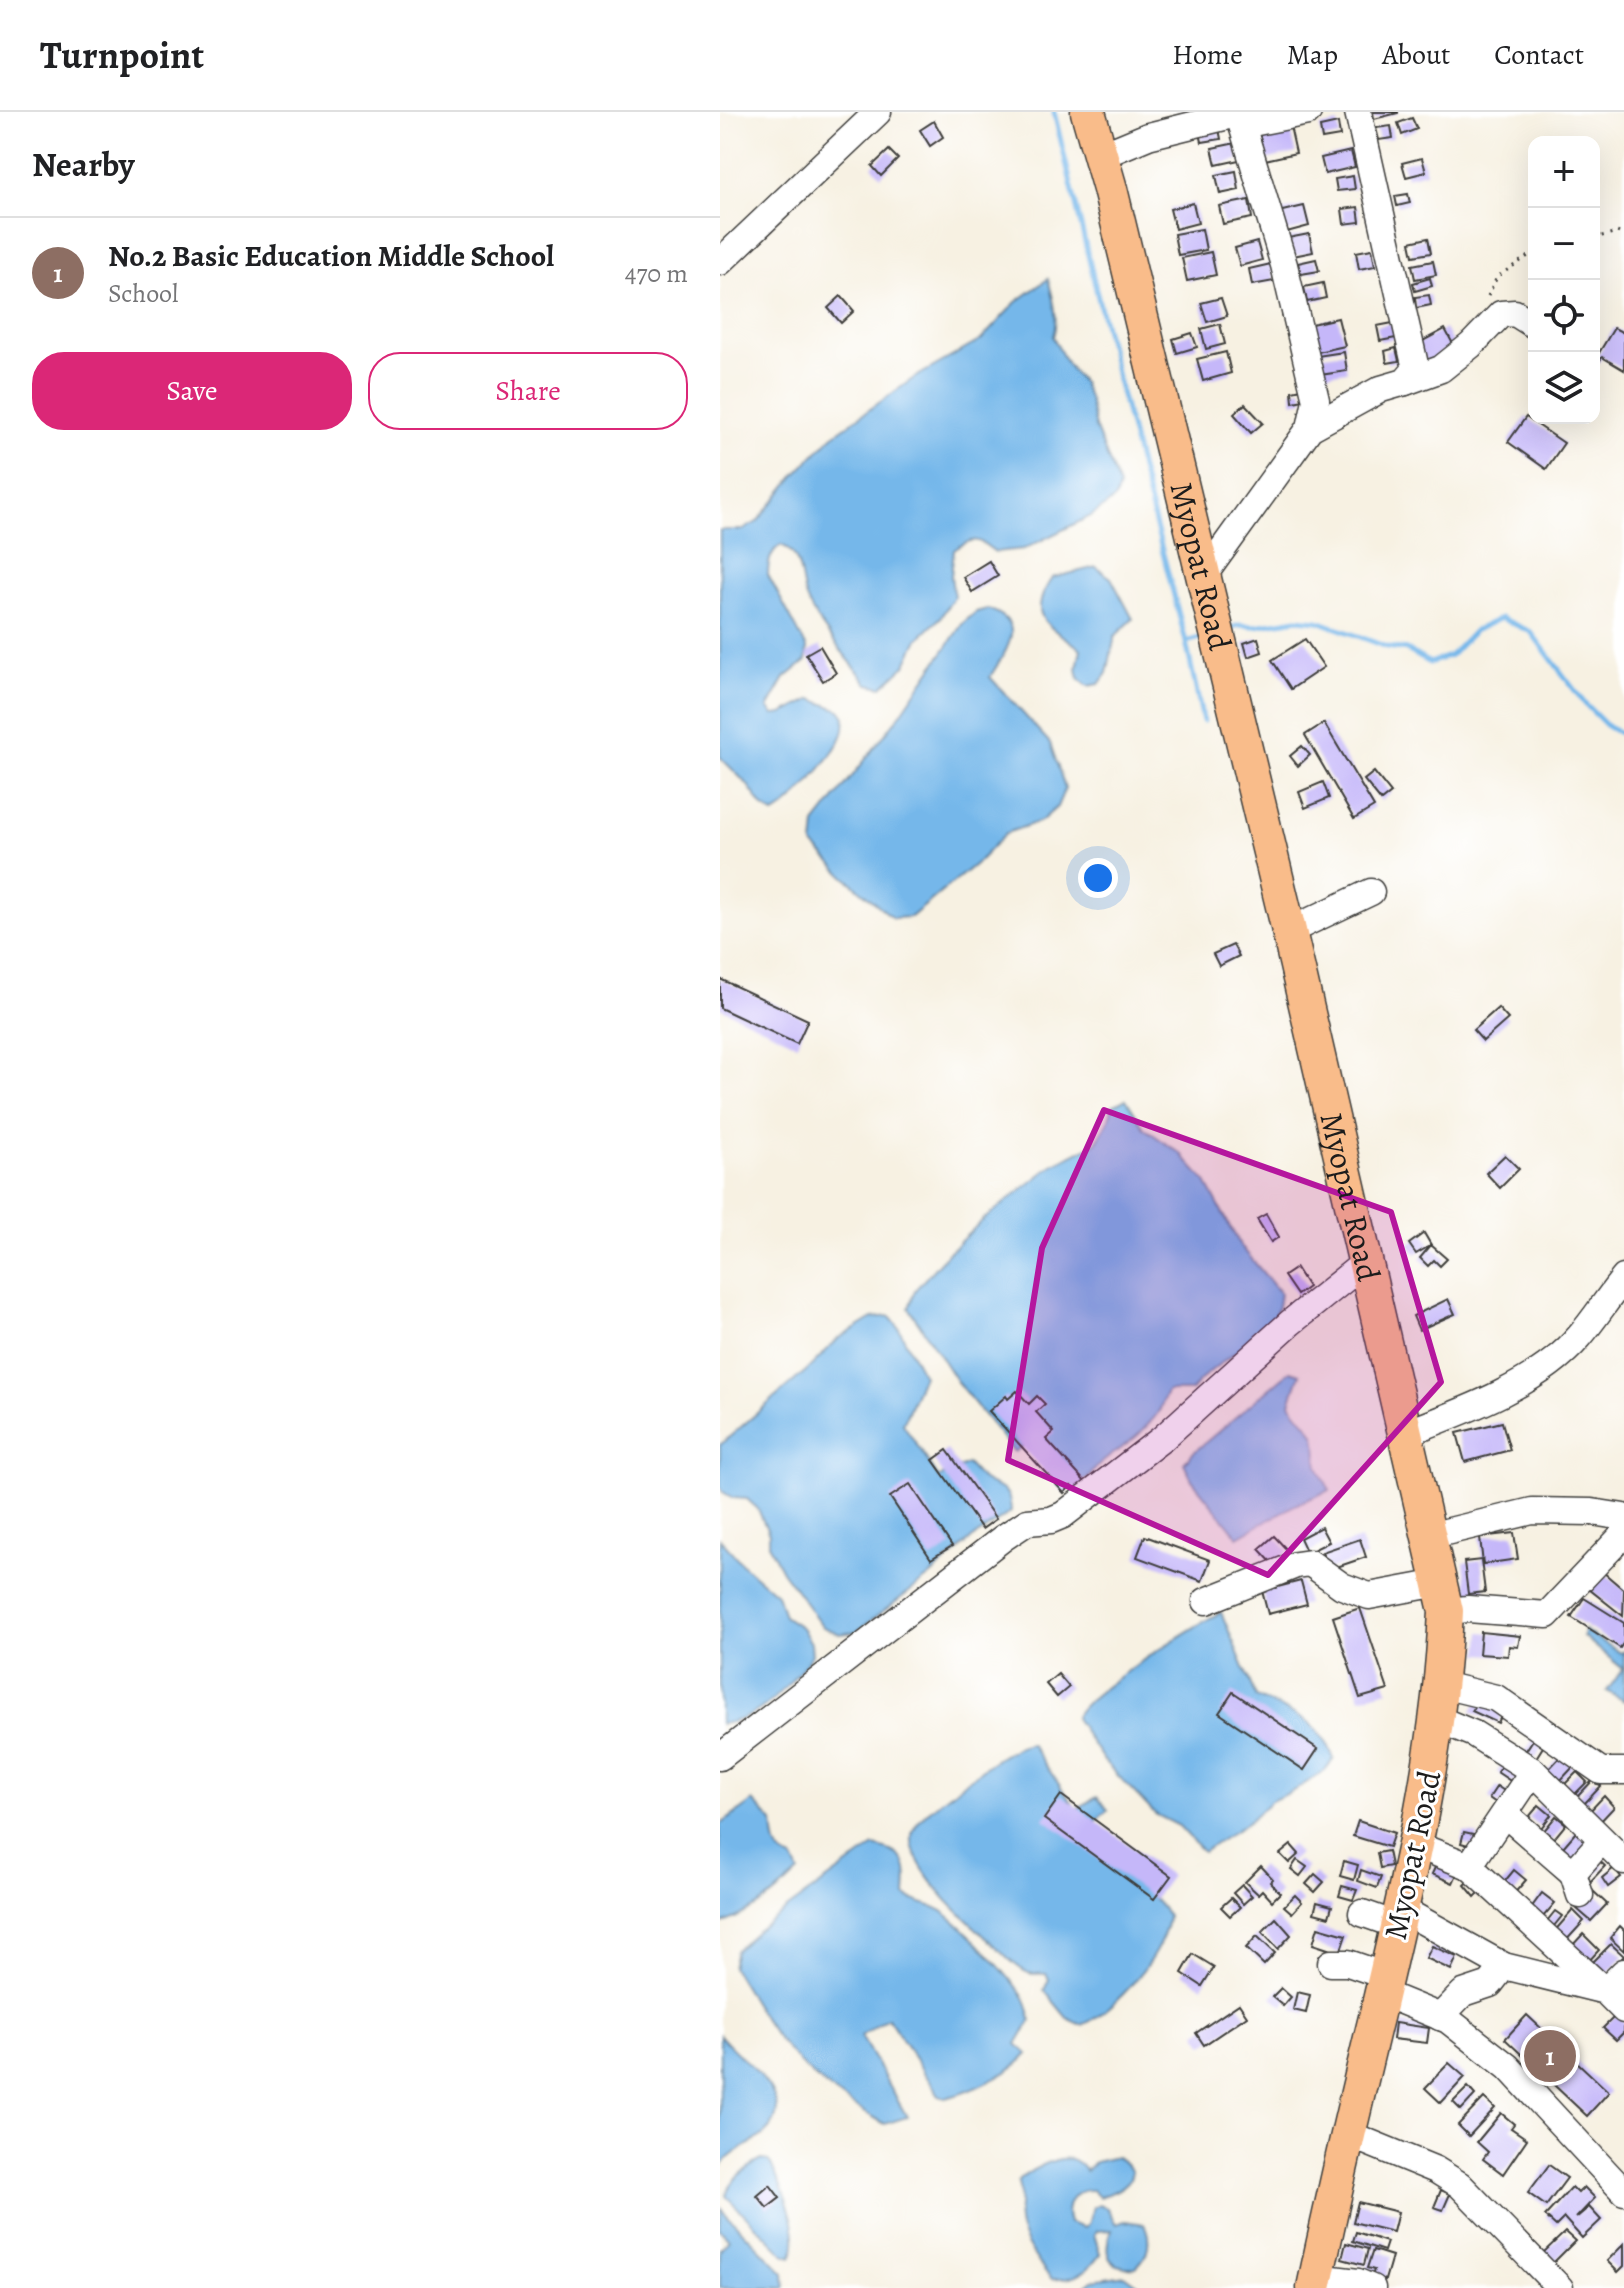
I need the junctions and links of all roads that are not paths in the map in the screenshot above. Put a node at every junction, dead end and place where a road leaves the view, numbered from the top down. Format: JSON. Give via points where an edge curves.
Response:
{"nodes":[{"id":1,"x":878,"y":112,"type":"edge"},
{"id":2,"x":1088,"y":112,"type":"edge"},
{"id":3,"x":1308,"y":112,"type":"edge"},
{"id":4,"x":1358,"y":112,"type":"edge"},
{"id":5,"x":1241,"y":117,"type":"edge"},
{"id":6,"x":1100,"y":156,"type":"junction"},
{"id":7,"x":720,"y":262,"type":"edge"},
{"id":8,"x":1528,"y":321,"type":"edge"},
{"id":9,"x":1405,"y":382,"type":"junction"},
{"id":10,"x":1310,"y":428,"type":"junction"},
{"id":11,"x":1204,"y":575,"type":"junction"},
{"id":12,"x":1371,"y":892,"type":"dead end"},
{"id":13,"x":1289,"y":931,"type":"junction"},
{"id":14,"x":1367,"y":1261,"type":"junction"},
{"id":15,"x":1624,"y":1278,"type":"edge"},
{"id":16,"x":1406,"y":1433,"type":"junction"},
{"id":17,"x":1624,"y":1517,"type":"edge"},
{"id":18,"x":1429,"y":1536,"type":"junction"},
{"id":19,"x":1619,"y":1547,"type":"edge"},
{"id":20,"x":1443,"y":1597,"type":"junction"},
{"id":21,"x":1206,"y":1601,"type":"dead end"},
{"id":22,"x":1442,"y":1685,"type":"junction"},
{"id":23,"x":1438,"y":1719,"type":"junction"},
{"id":24,"x":720,"y":1757,"type":"edge"},
{"id":25,"x":1533,"y":1771,"type":"junction"},
{"id":26,"x":1624,"y":1771,"type":"edge"},
{"id":27,"x":1505,"y":1814,"type":"junction"},
{"id":28,"x":1416,"y":1845,"type":"junction"},
{"id":29,"x":1616,"y":1849,"type":"edge"},
{"id":30,"x":1469,"y":1866,"type":"junction"},
{"id":31,"x":1362,"y":1913,"type":"dead end"},
{"id":32,"x":1401,"y":1918,"type":"junction"},
{"id":33,"x":1331,"y":1963,"type":"dead end"},
{"id":34,"x":1504,"y":1966,"type":"junction"},
{"id":35,"x":1624,"y":1972,"type":"edge"},
{"id":36,"x":1384,"y":1984,"type":"junction"},
{"id":37,"x":1605,"y":1991,"type":"junction"},
{"id":38,"x":1624,"y":2010,"type":"edge"},
{"id":39,"x":1440,"y":2017,"type":"junction"},
{"id":40,"x":1348,"y":2134,"type":"junction"},
{"id":41,"x":1624,"y":2192,"type":"edge"},
{"id":42,"x":1315,"y":2283,"type":"edge"},
{"id":43,"x":1372,"y":2288,"type":"edge"},
{"id":44,"x":1560,"y":2288,"type":"edge"}],
"edges":[{"from":1,"to":7,"type":"street"},
{"from":2,"to":6,"type":"main road","name":"Myopat Road"},
{"from":3,"to":5,"type":"street"},
{"from":4,"to":9,"type":"street","via":[[1416,369]]},
{"from":5,"to":6,"type":"street","via":[[1148,136]]},
{"from":5,"to":10,"type":"street","via":[[1316,400]]},
{"from":6,"to":11,"type":"main road","name":"Myopat Road"},
{"from":8,"to":9,"type":"street","via":[[1515,313],[1501,314],[1441,369]]},
{"from":9,"to":10,"type":"street","via":[[1381,389]]},
{"from":10,"to":11,"type":"street"},
{"from":11,"to":13,"type":"main road","name":"Myopat Road"},
{"from":12,"to":13,"type":"street"},
{"from":13,"to":14,"type":"main road","name":"Myopat Road"},
{"from":14,"to":16,"type":"main road","name":"Myopat Road"},
{"from":14,"to":24,"type":"street","via":[[1163,1438],[1076,1505],[1051,1520],[1027,1522],[1003,1538]]},
{"from":15,"to":16,"type":"street","via":[[1577,1339],[1544,1366],[1499,1395]]},
{"from":16,"to":18,"type":"main road","name":"Myopat Road"},
{"from":17,"to":18,"type":"street","via":[[1532,1511]]},
{"from":18,"to":20,"type":"main road","name":"Myopat Road"},
{"from":19,"to":20,"type":"street","via":[[1547,1615],[1468,1609]]},
{"from":20,"to":21,"type":"street","via":[[1369,1596],[1342,1586],[1310,1563]]},
{"from":20,"to":22,"type":"main road","name":"Myopat Road"},
{"from":22,"to":23,"type":"main road","name":"Myopat Road"},
{"from":22,"to":26,"type":"street","via":[[1496,1698],[1601,1771]]},
{"from":23,"to":25,"type":"street","via":[[1474,1734]]},
{"from":23,"to":28,"type":"main road","name":"Myopat Road"},
{"from":25,"to":27,"type":"street"},
{"from":25,"to":29,"type":"street"},
{"from":27,"to":29,"type":"street","via":[[1576,1884]]},
{"from":27,"to":30,"type":"street"},
{"from":28,"to":30,"type":"street"},
{"from":28,"to":32,"type":"main road","name":"Myopat Road"},
{"from":30,"to":37,"type":"street"},
{"from":31,"to":32,"type":"street"},
{"from":32,"to":34,"type":"street"},
{"from":32,"to":36,"type":"main road","name":"Myopat Road"},
{"from":33,"to":36,"type":"street","via":[[1348,1963]]},
{"from":34,"to":37,"type":"street"},
{"from":34,"to":39,"type":"street","via":[[1490,1984],[1463,1993]]},
{"from":35,"to":37,"type":"street"},
{"from":36,"to":39,"type":"street"},
{"from":36,"to":40,"type":"main road","name":"Myopat Road"},
{"from":37,"to":38,"type":"street"},
{"from":39,"to":41,"type":"street","via":[[1508,2067]]},
{"from":40,"to":42,"type":"main road","name":"Myopat Road"},
{"from":40,"to":44,"type":"street","via":[[1460,2185]]},
{"from":42,"to":43,"type":"street","via":[[1358,2282]]}]}
